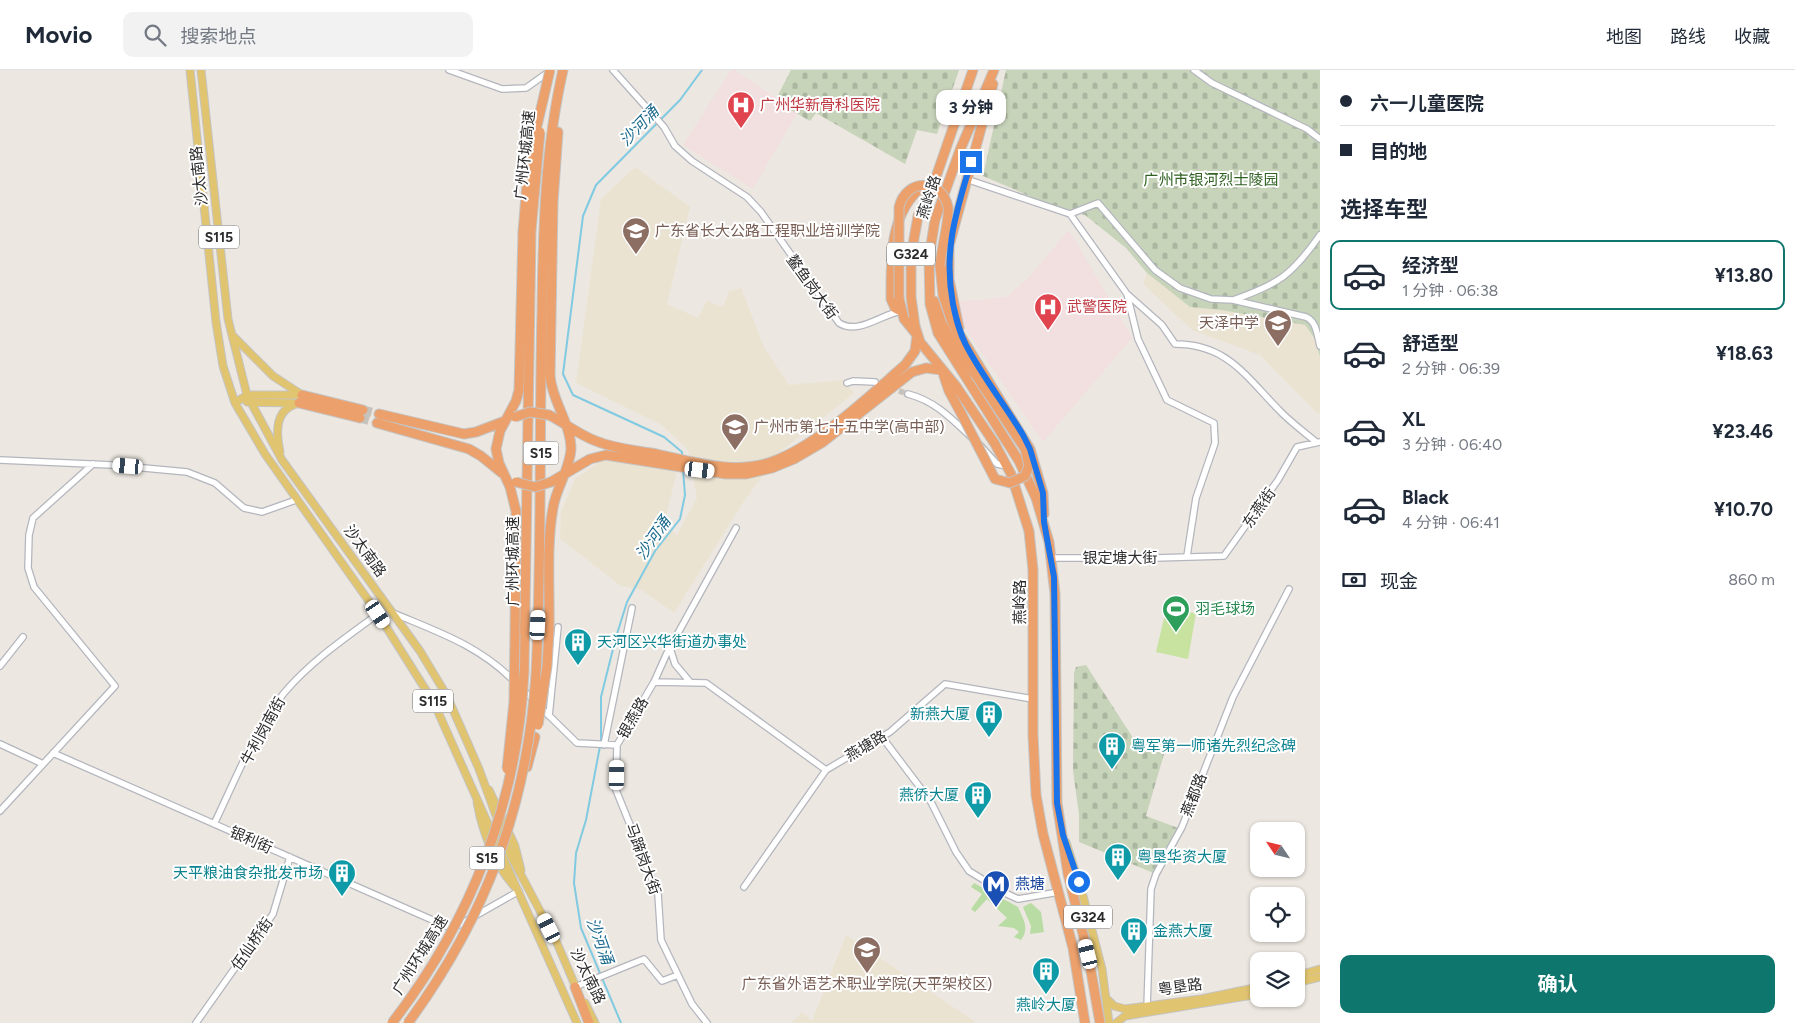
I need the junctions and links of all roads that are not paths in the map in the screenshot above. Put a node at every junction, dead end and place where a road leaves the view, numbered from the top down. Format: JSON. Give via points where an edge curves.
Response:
{"nodes":[{"id":1,"x":190,"y":70,"type":"edge"},
{"id":2,"x":201,"y":70,"type":"edge"},
{"id":3,"x":450,"y":70,"type":"edge"},
{"id":4,"x":551,"y":70,"type":"edge"},
{"id":5,"x":563,"y":70,"type":"edge"},
{"id":6,"x":613,"y":70,"type":"edge"},
{"id":7,"x":973,"y":70,"type":"edge"},
{"id":8,"x":995,"y":70,"type":"edge"},
{"id":9,"x":1194,"y":70,"type":"edge"},
{"id":10,"x":1311,"y":132,"type":"junction"},
{"id":11,"x":1320,"y":139,"type":"edge"},
{"id":12,"x":1320,"y":146,"type":"edge"},
{"id":13,"x":936,"y":177,"type":"junction"},
{"id":14,"x":966,"y":179,"type":"junction"},
{"id":15,"x":1070,"y":214,"type":"junction"},
{"id":16,"x":1320,"y":235,"type":"edge"},
{"id":17,"x":930,"y":283,"type":"junction"},
{"id":18,"x":1127,"y":294,"type":"junction"},
{"id":19,"x":1234,"y":300,"type":"junction"},
{"id":20,"x":901,"y":311,"type":"junction"},
{"id":21,"x":232,"y":334,"type":"junction"},
{"id":22,"x":917,"y":335,"type":"junction"},
{"id":23,"x":965,"y":343,"type":"junction"},
{"id":24,"x":1320,"y":346,"type":"edge"},
{"id":25,"x":942,"y":370,"type":"junction"},
{"id":26,"x":875,"y":382,"type":"dead end"},
{"id":27,"x":847,"y":383,"type":"dead end"},
{"id":28,"x":908,"y":394,"type":"tunnel mouth"},
{"id":29,"x":248,"y":399,"type":"junction"},
{"id":30,"x":300,"y":399,"type":"junction"},
{"id":31,"x":235,"y":402,"type":"junction"},
{"id":32,"x":556,"y":402,"type":"junction"},
{"id":33,"x":361,"y":414,"type":"tunnel mouth"},
{"id":34,"x":513,"y":414,"type":"junction"},
{"id":35,"x":549,"y":415,"type":"junction"},
{"id":36,"x":849,"y":417,"type":"junction"},
{"id":37,"x":505,"y":421,"type":"junction"},
{"id":38,"x":564,"y":423,"type":"junction"},
{"id":39,"x":488,"y":428,"type":"junction"},
{"id":40,"x":264,"y":429,"type":"junction"},
{"id":41,"x":253,"y":435,"type":"junction"},
{"id":42,"x":569,"y":437,"type":"junction"},
{"id":43,"x":498,"y":438,"type":"junction"},
{"id":44,"x":588,"y":438,"type":"junction"},
{"id":45,"x":1318,"y":442,"type":"edge"},
{"id":46,"x":481,"y":456,"type":"junction"},
{"id":47,"x":590,"y":459,"type":"junction"},
{"id":48,"x":0,"y":460,"type":"edge"},
{"id":49,"x":282,"y":460,"type":"junction"},
{"id":50,"x":498,"y":463,"type":"junction"},
{"id":51,"x":93,"y":464,"type":"junction"},
{"id":52,"x":1007,"y":466,"type":"junction"},
{"id":53,"x":565,"y":470,"type":"junction"},
{"id":54,"x":502,"y":473,"type":"junction"},
{"id":55,"x":512,"y":484,"type":"junction"},
{"id":56,"x":555,"y":498,"type":"junction"},
{"id":57,"x":296,"y":500,"type":"junction"},
{"id":58,"x":1044,"y":522,"type":"junction"},
{"id":59,"x":736,"y":528,"type":"dead end"},
{"id":60,"x":1188,"y":556,"type":"junction"},
{"id":61,"x":1052,"y":558,"type":"junction"},
{"id":62,"x":1289,"y":589,"type":"dead end"},
{"id":63,"x":632,"y":608,"type":"dead end"},
{"id":64,"x":393,"y":613,"type":"junction"},
{"id":65,"x":378,"y":614,"type":"junction"},
{"id":66,"x":558,"y":627,"type":"dead end"},
{"id":67,"x":23,"y":637,"type":"dead end"},
{"id":68,"x":670,"y":648,"type":"junction"},
{"id":69,"x":0,"y":666,"type":"edge"},
{"id":70,"x":654,"y":682,"type":"junction"},
{"id":71,"x":690,"y":682,"type":"junction"},
{"id":72,"x":1033,"y":699,"type":"junction"},
{"id":73,"x":549,"y":716,"type":"junction"},
{"id":74,"x":882,"y":737,"type":"junction"},
{"id":75,"x":0,"y":744,"type":"edge"},
{"id":76,"x":604,"y":745,"type":"junction"},
{"id":77,"x":617,"y":745,"type":"junction"},
{"id":78,"x":54,"y":753,"type":"junction"},
{"id":79,"x":43,"y":764,"type":"junction"},
{"id":80,"x":826,"y":770,"type":"junction"},
{"id":81,"x":0,"y":811,"type":"edge"},
{"id":82,"x":512,"y":818,"type":"junction"},
{"id":83,"x":214,"y":824,"type":"junction"},
{"id":84,"x":494,"y":835,"type":"junction"},
{"id":85,"x":1063,"y":835,"type":"junction"},
{"id":86,"x":290,"y":858,"type":"junction"},
{"id":87,"x":744,"y":887,"type":"dead end"},
{"id":88,"x":519,"y":891,"type":"junction"},
{"id":89,"x":1059,"y":892,"type":"junction"},
{"id":90,"x":1320,"y":969,"type":"edge"},
{"id":91,"x":1305,"y":973,"type":"edge"},
{"id":92,"x":678,"y":975,"type":"junction"},
{"id":93,"x":1320,"y":977,"type":"edge"},
{"id":94,"x":1305,"y":981,"type":"edge"},
{"id":95,"x":575,"y":987,"type":"junction"},
{"id":96,"x":1250,"y":989,"type":"edge"},
{"id":97,"x":1250,"y":995,"type":"edge"},
{"id":98,"x":1108,"y":1000,"type":"junction"},
{"id":99,"x":1147,"y":1009,"type":"junction"},
{"id":100,"x":196,"y":1023,"type":"edge"},
{"id":101,"x":392,"y":1023,"type":"edge"},
{"id":102,"x":408,"y":1023,"type":"edge"},
{"id":103,"x":577,"y":1023,"type":"edge"},
{"id":104,"x":589,"y":1023,"type":"edge"},
{"id":105,"x":595,"y":1023,"type":"edge"},
{"id":106,"x":706,"y":1023,"type":"edge"},
{"id":107,"x":1085,"y":1023,"type":"edge"},
{"id":108,"x":1100,"y":1023,"type":"edge"},
{"id":109,"x":1110,"y":1023,"type":"edge"},
{"id":110,"x":1116,"y":1023,"type":"edge"}],
"edges":[{"from":1,"to":31,"type":"main road","name":"沙太南路","number":"S115","via":[[216,322],[223,366]]},
{"from":2,"to":21,"type":"main road","name":"沙太南路","number":"S115"},
{"from":3,"to":4,"type":"street","via":[[502,89],[526,88]]},
{"from":4,"to":34,"type":"highway","bridge":true,"via":[[527,170],[519,385]]},
{"from":4,"to":84,"type":"highway","name":"广州环城高速","number":"S15","bridge":true,"via":[[537,155],[531,231],[524,672],[515,755]]},
{"from":5,"to":32,"type":"highway","via":[[553,202],[550,376]]},
{"from":5,"to":82,"type":"highway","name":"广州环城高速","number":"S15","bridge":true,"via":[[548,162],[543,231],[536,675],[530,737]]},
{"from":6,"to":20,"type":"street","name":"鳌鱼岗大街","via":[[692,162],[747,197],[761,212],[839,323],[858,327]]},
{"from":7,"to":13,"type":"highway","name":"燕岭路","number":"G324"},
{"from":8,"to":14,"type":"highway"},
{"from":8,"to":17,"type":"highway","name":"燕岭路","number":"G324","via":[[960,150],[935,220],[929,258]]},
{"from":9,"to":10,"type":"street","via":[[1212,83]]},
{"from":10,"to":11,"type":"street"},
{"from":10,"to":12,"type":"street"},
{"from":13,"to":20,"type":"highway","via":[[909,200],[895,228],[891,299],[895,308]]},
{"from":13,"to":22,"type":"highway","name":"燕岭路","number":"G324","via":[[918,216],[911,256],[910,286]]},
{"from":14,"to":15,"type":"street"},
{"from":14,"to":23,"type":"highway","via":[[948,258],[952,295]]},
{"from":15,"to":18,"type":"street"},
{"from":15,"to":19,"type":"street","via":[[1098,203],[1155,270],[1174,284],[1211,299]]},
{"from":16,"to":19,"type":"street","via":[[1291,273],[1269,288]]},
{"from":17,"to":25,"type":"highway","bridge":true,"via":[[942,324],[1026,449],[1029,466],[1025,476],[1010,484],[995,478],[946,386]]},
{"from":17,"to":58,"type":"highway","name":"燕岭路","number":"G324","via":[[932,314],[938,333],[1013,450],[1031,484]]},
{"from":18,"to":45,"type":"street","via":[[1162,324],[1174,344],[1211,349],[1237,365],[1279,410]]},
{"from":18,"to":60,"type":"street","via":[[1138,339],[1167,400],[1214,423],[1215,443],[1196,498]]},
{"from":19,"to":24,"type":"street","via":[[1312,320]]},
{"from":20,"to":22,"type":"highway"},
{"from":20,"to":23,"type":"highway","bridge":true,"via":[[899,206],[904,193],[924,185],[941,193],[947,204],[940,266],[947,311]]},
{"from":21,"to":29,"type":"main road","name":"沙太南路","number":"S115"},
{"from":21,"to":30,"type":"main road"},
{"from":22,"to":25,"type":"highway","name":"燕岭路","number":"G324"},
{"from":22,"to":36,"type":"highway","via":[[915,351],[905,365]]},
{"from":23,"to":58,"type":"highway","via":[[1030,449],[1043,493]]},
{"from":25,"to":36,"type":"highway","via":[[926,368],[912,372]]},
{"from":25,"to":52,"type":"highway","name":"燕岭路","number":"G324","via":[[986,429]]},
{"from":26,"to":27,"type":"street"},
{"from":28,"to":52,"type":"street","via":[[949,414],[997,464]]},
{"from":29,"to":30,"type":"main road"},
{"from":29,"to":31,"type":"main road"},
{"from":29,"to":40,"type":"main road","name":"沙太南路","number":"S115"},
{"from":30,"to":33,"type":"highway"},
{"from":30,"to":49,"type":"main road","via":[[284,411],[277,426]]},
{"from":31,"to":41,"type":"main road","name":"沙太南路","number":"S115"},
{"from":32,"to":38,"type":"highway"},
{"from":32,"to":44,"type":"highway","via":[[566,419]]},
{"from":34,"to":35,"type":"highway","bridge":true},
{"from":34,"to":37,"type":"highway"},
{"from":34,"to":39,"type":"highway"},
{"from":34,"to":43,"type":"highway"},
{"from":35,"to":38,"type":"highway"},
{"from":35,"to":42,"type":"highway","via":[[561,424]]},
{"from":36,"to":44,"type":"highway","via":[[797,450],[750,467],[714,466],[612,446]]},
{"from":36,"to":47,"type":"highway","via":[[823,442],[794,459],[746,474],[688,469],[612,455]]},
{"from":37,"to":39,"type":"highway"},
{"from":37,"to":43,"type":"highway"},
{"from":38,"to":42,"type":"highway"},
{"from":38,"to":44,"type":"highway"},
{"from":39,"to":46,"type":"highway","via":[[464,434],[378,418]]},
{"from":40,"to":41,"type":"main road"},
{"from":40,"to":49,"type":"main road","name":"沙太南路","number":"S115"},
{"from":41,"to":57,"type":"main road","name":"沙太南路"},
{"from":42,"to":53,"type":"highway","via":[[570,452]]},
{"from":43,"to":50,"type":"highway"},
{"from":45,"to":60,"type":"street","name":"东燕街","via":[[1297,446],[1278,480],[1224,556]]},
{"from":46,"to":54,"type":"highway"},
{"from":46,"to":55,"type":"highway"},
{"from":47,"to":53,"type":"highway"},
{"from":47,"to":56,"type":"highway","via":[[568,478]]},
{"from":48,"to":51,"type":"street"},
{"from":49,"to":64,"type":"main road","name":"沙太南路","number":"S115"},
{"from":50,"to":54,"type":"highway"},
{"from":50,"to":55,"type":"highway"},
{"from":51,"to":57,"type":"street","via":[[187,472],[215,483],[244,508],[262,512]]},
{"from":51,"to":78,"type":"street","via":[[33,518],[29,534],[28,568],[34,586],[116,686]]},
{"from":52,"to":72,"type":"highway","name":"燕岭路","number":"G324","via":[[1023,506],[1032,553]]},
{"from":53,"to":55,"type":"highway","bridge":true,"via":[[551,482],[535,487]]},
{"from":53,"to":56,"type":"highway"},
{"from":54,"to":55,"type":"highway"},
{"from":55,"to":84,"type":"highway","bridge":true,"via":[[517,529],[514,702],[503,799]]},
{"from":56,"to":82,"type":"highway","bridge":true,"via":[[551,522],[547,666],[536,730]]},
{"from":57,"to":65,"type":"main road","name":"沙太南路"},
{"from":58,"to":61,"type":"highway","name":"燕岭路","number":"G324"},
{"from":59,"to":68,"type":"street"},
{"from":60,"to":61,"type":"street","name":"银定塘大街"},
{"from":61,"to":85,"type":"highway","name":"燕岭路","number":"G324","via":[[1056,633],[1055,768]]},
{"from":62,"to":99,"type":"street","name":"燕都路","via":[[1232,697],[1182,827],[1156,874],[1151,889]]},
{"from":63,"to":76,"type":"street"},
{"from":64,"to":73,"type":"street","name":"银燕路","via":[[483,653]]},
{"from":64,"to":95,"type":"main road","name":"沙太南路","number":"S115","via":[[447,696],[484,784],[495,800],[515,846],[522,876],[557,943]]},
{"from":65,"to":83,"type":"street","name":"牛利岗南街","via":[[324,654],[280,698],[263,725]]},
{"from":65,"to":88,"type":"main road","name":"沙太南路","number":"S115","via":[[434,703],[476,794],[480,816],[500,869]]},
{"from":66,"to":73,"type":"street"},
{"from":67,"to":69,"type":"street"},
{"from":68,"to":70,"type":"street"},
{"from":68,"to":71,"type":"street","via":[[676,664]]},
{"from":70,"to":71,"type":"street","name":"银燕路"},
{"from":70,"to":77,"type":"street","name":"银燕路"},
{"from":71,"to":80,"type":"street","name":"银燕路","via":[[706,683]]},
{"from":72,"to":74,"type":"street","name":"燕塘路","via":[[945,684]]},
{"from":72,"to":89,"type":"highway","name":"燕岭路","number":"G324","via":[[1038,811]]},
{"from":73,"to":76,"type":"street","name":"银燕路","via":[[577,743]]},
{"from":74,"to":80,"type":"street","name":"燕塘路"},
{"from":74,"to":89,"type":"street","via":[[931,802],[969,871],[1018,899]]},
{"from":75,"to":79,"type":"street"},
{"from":76,"to":77,"type":"street","name":"银燕路"},
{"from":77,"to":92,"type":"street","name":"马蹄岗大街","via":[[616,790],[658,894],[661,940]]},
{"from":78,"to":79,"type":"street"},
{"from":78,"to":83,"type":"street","name":"银利街"},
{"from":79,"to":81,"type":"street"},
{"from":80,"to":87,"type":"street","name":"燕塘路"},
{"from":82,"to":102,"type":"highway","name":"广州环城高速","number":"S15","bridge":true,"via":[[491,880],[471,923]]},
{"from":83,"to":86,"type":"street","name":"银利街"},
{"from":84,"to":101,"type":"highway","name":"广州环城高速","number":"S15","bridge":true,"via":[[480,875],[452,932]]},
{"from":85,"to":98,"type":"main road","name":"燕岭路","number":"G324","via":[[1083,896]]},
{"from":85,"to":108,"type":"highway","bridge":true,"via":[[1068,874],[1088,954]]},
{"from":86,"to":88,"type":"street","name":"银利街","via":[[446,926],[459,924]]},
{"from":86,"to":100,"type":"street","name":"伍仙桥街","via":[[273,914]]},
{"from":88,"to":103,"type":"main road","name":"沙太南路"},
{"from":89,"to":107,"type":"highway","name":"燕岭路","number":"G324"},
{"from":90,"to":91,"type":"main road"},
{"from":92,"to":95,"type":"street","via":[[662,981],[644,959]]},
{"from":92,"to":106,"type":"street","name":"马蹄岗大街","via":[[692,1004]]},
{"from":93,"to":94,"type":"main road"},
{"from":95,"to":104,"type":"highway"},
{"from":95,"to":105,"type":"main road","name":"沙太南路"},
{"from":96,"to":99,"type":"main road","name":"粤垦路"},
{"from":97,"to":99,"type":"main road","name":"粤垦路"},
{"from":98,"to":99,"type":"main road","name":"粤垦路","via":[[1125,1009]]},
{"from":98,"to":109,"type":"main road","name":"燕岭路","number":"G324"},
{"from":99,"to":110,"type":"main road","name":"粤垦路","via":[[1125,1016]]}]}
